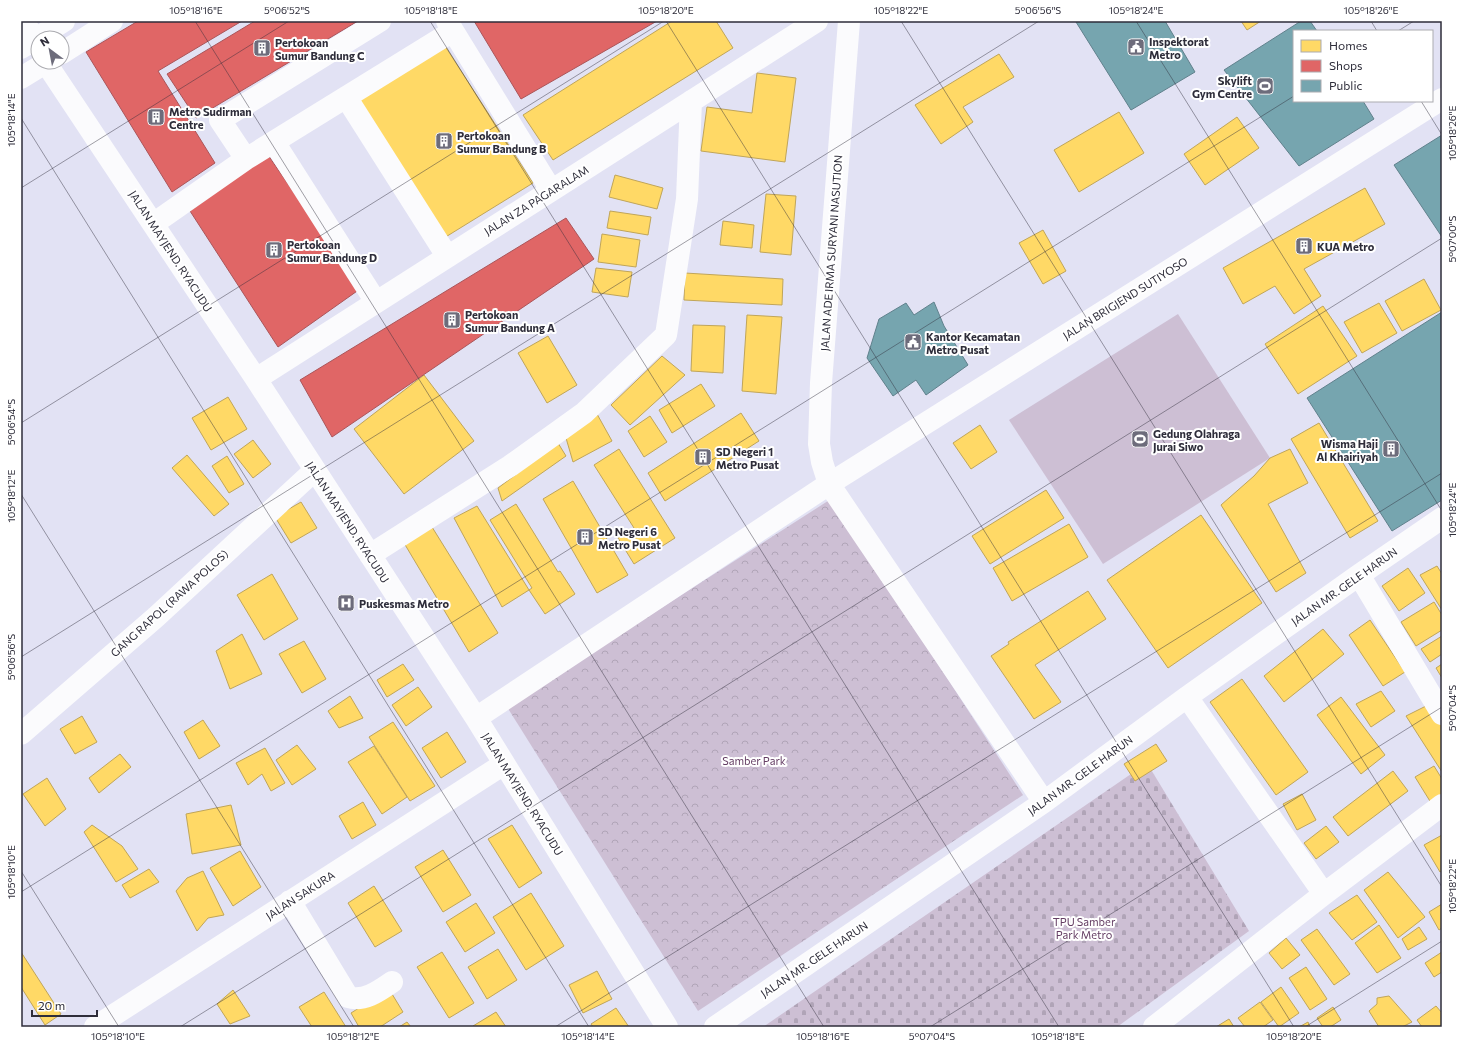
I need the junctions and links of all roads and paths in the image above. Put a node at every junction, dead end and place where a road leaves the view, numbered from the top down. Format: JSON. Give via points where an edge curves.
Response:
{"nodes":[{"id":1,"x":23,"y":21,"type":"edge"},
{"id":2,"x":64,"y":21,"type":"edge"},
{"id":3,"x":112,"y":21,"type":"edge"},
{"id":4,"x":380,"y":21,"type":"edge"},
{"id":5,"x":817,"y":21,"type":"edge"},
{"id":6,"x":849,"y":21,"type":"edge"},
{"id":7,"x":450,"y":26,"type":"edge"},
{"id":8,"x":28,"y":44,"type":"edge"},
{"id":9,"x":70,"y":48,"type":"edge"},
{"id":10,"x":34,"y":70,"type":"edge"},
{"id":11,"x":52,"y":70,"type":"edge"},
{"id":12,"x":21,"y":78,"type":"edge"},
{"id":13,"x":346,"y":97,"type":"junction"},
{"id":14,"x":1442,"y":98,"type":"edge"},
{"id":15,"x":691,"y":100,"type":"junction"},
{"id":16,"x":274,"y":142,"type":"junction"},
{"id":17,"x":246,"y":159,"type":"junction"},
{"id":18,"x":550,"y":190,"type":"junction"},
{"id":19,"x":153,"y":224,"type":"junction"},
{"id":20,"x":447,"y":256,"type":"junction"},
{"id":21,"x":376,"y":302,"type":"junction"},
{"id":22,"x":256,"y":379,"type":"junction"},
{"id":23,"x":315,"y":470,"type":"junction"},
{"id":24,"x":829,"y":484,"type":"junction"},
{"id":25,"x":1442,"y":518,"type":"edge"},
{"id":26,"x":370,"y":555,"type":"junction"},
{"id":27,"x":1359,"y":575,"type":"junction"},
{"id":28,"x":1187,"y":697,"type":"junction"},
{"id":29,"x":1442,"y":714,"type":"edge"},
{"id":30,"x":476,"y":718,"type":"junction"},
{"id":31,"x":21,"y":734,"type":"edge"},
{"id":32,"x":504,"y":764,"type":"junction"},
{"id":33,"x":1044,"y":802,"type":"junction"},
{"id":34,"x":1442,"y":805,"type":"edge"},
{"id":35,"x":1324,"y":894,"type":"junction"},
{"id":36,"x":290,"y":901,"type":"junction"},
{"id":37,"x":392,"y":982,"type":"dead end"},
{"id":38,"x":95,"y":1027,"type":"edge"},
{"id":39,"x":667,"y":1027,"type":"edge"},
{"id":40,"x":715,"y":1027,"type":"edge"},
{"id":41,"x":1154,"y":1027,"type":"edge"}],
"edges":[{"from":1,"to":8,"type":"main road"},
{"from":2,"to":8,"type":"main road"},
{"from":3,"to":9,"type":"main road"},
{"from":4,"to":17,"type":"main road","via":[[220,120]]},
{"from":5,"to":15,"type":"main road","name":"JALAN ZA PAGARALAM"},
{"from":6,"to":24,"type":"main road","name":"JALAN ADE IRMA SURYANI NASUTION","via":[[818,444]]},
{"from":7,"to":13,"type":"main road"},
{"from":7,"to":18,"type":"main road"},
{"from":10,"to":12,"type":"main road"},
{"from":11,"to":19,"type":"main road","name":"JALAN MAYJEND. RYACUDU"},
{"from":13,"to":16,"type":"main road"},
{"from":13,"to":20,"type":"main road"},
{"from":14,"to":24,"type":"main road","name":"JALAN BRIGJEND SUTIYOSO"},
{"from":15,"to":18,"type":"main road","name":"JALAN ZA PAGARALAM"},
{"from":15,"to":26,"type":"main road","via":[[687,199],[666,335],[584,413],[510,466]]},
{"from":16,"to":17,"type":"main road"},
{"from":16,"to":21,"type":"main road"},
{"from":17,"to":19,"type":"main road"},
{"from":18,"to":20,"type":"main road","name":"JALAN ZA PAGARALAM"},
{"from":19,"to":22,"type":"main road","name":"JALAN MAYJEND. RYACUDU"},
{"from":20,"to":21,"type":"main road","name":"JALAN ZA PAGARALAM"},
{"from":21,"to":22,"type":"main road","name":"JALAN ZA PAGARALAM"},
{"from":22,"to":23,"type":"main road","name":"JALAN MAYJEND. RYACUDU"},
{"from":23,"to":26,"type":"main road","name":"JALAN MAYJEND. RYACUDU"},
{"from":23,"to":31,"type":"main road","name":"GANG RAPOL (RAWA POLOS)","via":[[156,617]]},
{"from":24,"to":30,"type":"main road","name":"JALAN BRIGJEND SUTIYOSO"},
{"from":24,"to":33,"type":"main road","name":"JALAN ADE IRMA SURYANI NASUTION"},
{"from":25,"to":27,"type":"main road","name":"JALAN MR. GELE HARUN"},
{"from":26,"to":30,"type":"main road","name":"JALAN MAYJEND. RYACUDU"},
{"from":27,"to":28,"type":"main road","name":"JALAN MR. GELE HARUN"},
{"from":27,"to":29,"type":"main road"},
{"from":28,"to":33,"type":"main road","name":"JALAN MR. GELE HARUN"},
{"from":28,"to":35,"type":"main road"},
{"from":30,"to":32,"type":"main road","name":"JALAN MAYJEND. RYACUDU"},
{"from":32,"to":36,"type":"main road","name":"JALAN SAKURA"},
{"from":32,"to":39,"type":"main road","name":"JALAN MAYJEND. RYACUDU"},
{"from":33,"to":40,"type":"main road","name":"JALAN MR. GELE HARUN"},
{"from":34,"to":35,"type":"main road"},
{"from":35,"to":41,"type":"main road"},
{"from":36,"to":37,"type":"main road","via":[[348,997],[366,997]]},
{"from":36,"to":38,"type":"main road","name":"JALAN SAKURA"}]}
